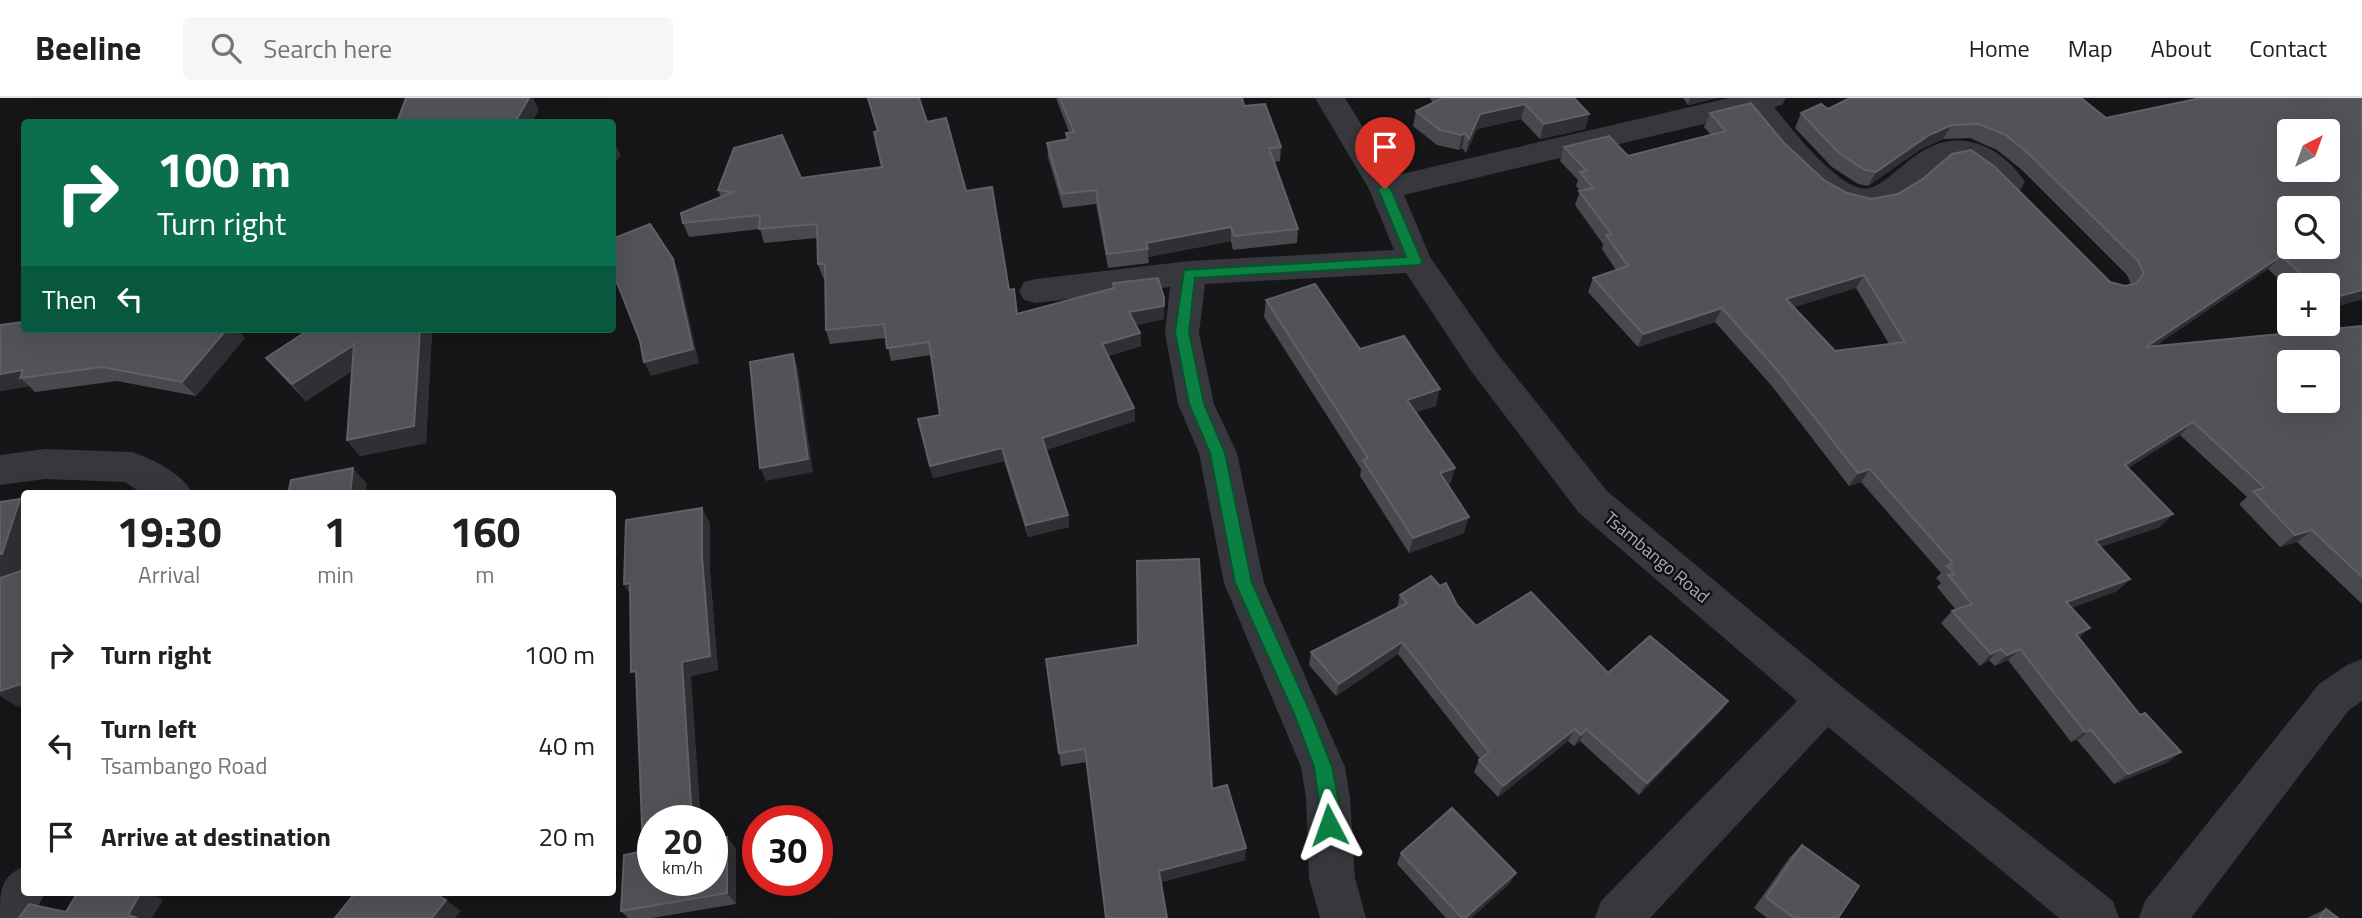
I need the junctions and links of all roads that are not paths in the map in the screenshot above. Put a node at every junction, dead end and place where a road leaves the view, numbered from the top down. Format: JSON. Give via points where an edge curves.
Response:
{"nodes":[{"id":1,"x":1330,"y":98,"type":"edge"},
{"id":2,"x":1762,"y":100,"type":"edge"},
{"id":3,"x":1385,"y":189,"type":"junction"},
{"id":4,"x":2028,"y":201,"type":"edge"},
{"id":5,"x":1415,"y":261,"type":"junction"},
{"id":6,"x":1189,"y":273,"type":"junction"},
{"id":7,"x":1036,"y":291,"type":"dead end"},
{"id":8,"x":0,"y":470,"type":"edge"},
{"id":9,"x":168,"y":490,"type":"edge"},
{"id":10,"x":2362,"y":678,"type":"edge"},
{"id":11,"x":1826,"y":701,"type":"junction"},
{"id":12,"x":21,"y":893,"type":"edge"},
{"id":13,"x":2,"y":918,"type":"edge"},
{"id":14,"x":1343,"y":918,"type":"edge"},
{"id":15,"x":1619,"y":918,"type":"edge"},
{"id":16,"x":2096,"y":918,"type":"edge"},
{"id":17,"x":2162,"y":918,"type":"edge"}],
"edges":[{"from":1,"to":3,"type":"street","name":"Tsambango Road"},
{"from":2,"to":3,"type":"street"},
{"from":2,"to":4,"type":"street","via":[[1807,163],[1853,198],[1873,201],[1932,157],[1952,148],[1972,152]]},
{"from":3,"to":5,"type":"street","name":"Tsambango Road"},
{"from":5,"to":6,"type":"street"},
{"from":5,"to":11,"type":"street","name":"Tsambango Road","via":[[1484,362],[1593,502]]},
{"from":6,"to":7,"type":"street"},
{"from":6,"to":14,"type":"street","via":[[1182,332],[1196,404],[1218,453],[1244,583],[1323,767],[1332,878]]},
{"from":8,"to":9,"type":"street","via":[[45,464],[132,467]]},
{"from":10,"to":17,"type":"street","via":[[2334,697]]},
{"from":11,"to":15,"type":"street"},
{"from":11,"to":16,"type":"street","name":"Tsambango Road"},
{"from":12,"to":13,"type":"street"}]}
